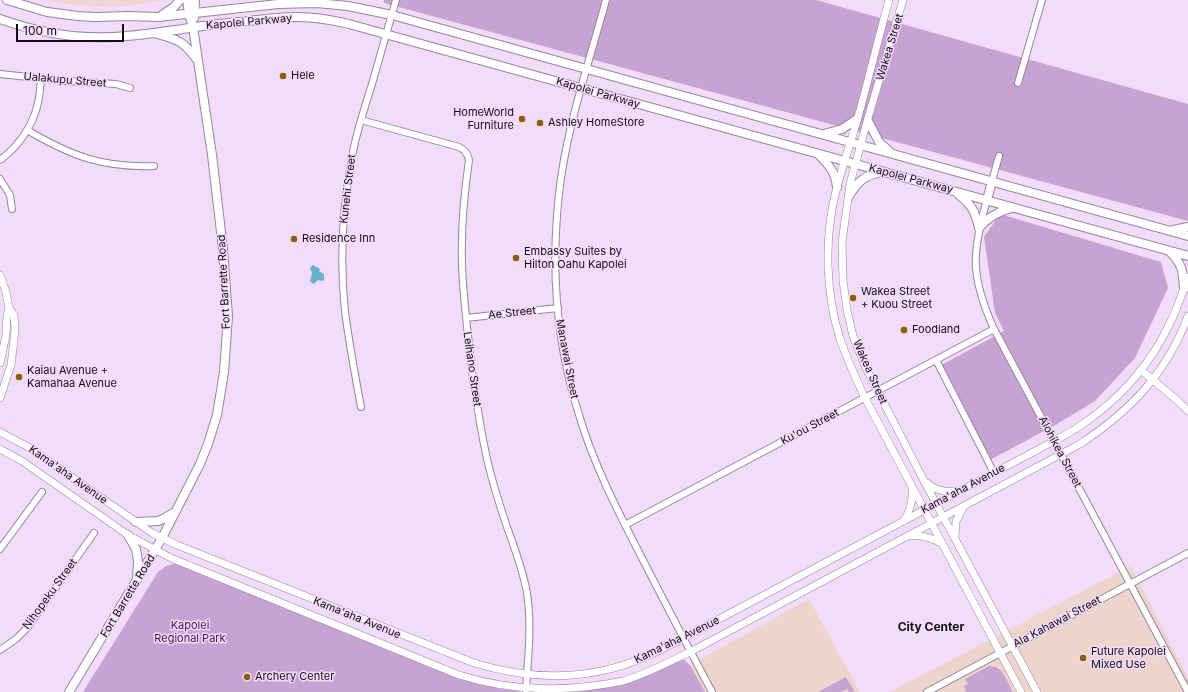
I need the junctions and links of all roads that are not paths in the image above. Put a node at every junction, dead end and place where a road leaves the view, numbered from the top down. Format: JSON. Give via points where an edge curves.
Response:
{"nodes":[{"id":1,"x":7,"y":0,"type":"edge"},
{"id":2,"x":180,"y":0,"type":"edge"},
{"id":3,"x":187,"y":0,"type":"edge"},
{"id":4,"x":195,"y":0,"type":"edge"},
{"id":5,"x":396,"y":0,"type":"edge"},
{"id":6,"x":606,"y":0,"type":"edge"},
{"id":7,"x":889,"y":0,"type":"edge"},
{"id":8,"x":904,"y":0,"type":"edge"},
{"id":9,"x":1042,"y":0,"type":"edge"},
{"id":10,"x":192,"y":13,"type":"junction"},
{"id":11,"x":392,"y":15,"type":"junction"},
{"id":12,"x":158,"y":17,"type":"junction"},
{"id":13,"x":0,"y":19,"type":"edge"},
{"id":14,"x":193,"y":27,"type":"junction"},
{"id":15,"x":152,"y":33,"type":"junction"},
{"id":16,"x":386,"y":34,"type":"junction"},
{"id":17,"x":198,"y":61,"type":"junction"},
{"id":18,"x":587,"y":69,"type":"junction"},
{"id":19,"x":0,"y":74,"type":"edge"},
{"id":20,"x":41,"y":78,"type":"junction"},
{"id":21,"x":1018,"y":83,"type":"dead end"},
{"id":22,"x":130,"y":88,"type":"dead end"},
{"id":23,"x":581,"y":88,"type":"junction"},
{"id":24,"x":858,"y":118,"type":"junction"},
{"id":25,"x":361,"y":120,"type":"junction"},
{"id":26,"x":868,"y":120,"type":"junction"},
{"id":27,"x":27,"y":130,"type":"junction"},
{"id":28,"x":822,"y":134,"type":"junction"},
{"id":29,"x":850,"y":142,"type":"junction"},
{"id":30,"x":861,"y":145,"type":"junction"},
{"id":31,"x":819,"y":154,"type":"junction"},
{"id":32,"x":892,"y":154,"type":"junction"},
{"id":33,"x":999,"y":156,"type":"dead end"},
{"id":34,"x":0,"y":160,"type":"edge"},
{"id":35,"x":845,"y":161,"type":"junction"},
{"id":36,"x":856,"y":164,"type":"junction"},
{"id":37,"x":154,"y":166,"type":"dead end"},
{"id":38,"x":882,"y":172,"type":"junction"},
{"id":39,"x":0,"y":179,"type":"edge"},
{"id":40,"x":992,"y":181,"type":"junction"},
{"id":41,"x":837,"y":187,"type":"junction"},
{"id":42,"x":957,"y":192,"type":"junction"},
{"id":43,"x":849,"y":196,"type":"junction"},
{"id":44,"x":986,"y":200,"type":"junction"},
{"id":45,"x":1012,"y":208,"type":"junction"},
{"id":46,"x":12,"y":209,"type":"dead end"},
{"id":47,"x":1188,"y":227,"type":"edge"},
{"id":48,"x":979,"y":228,"type":"junction"},
{"id":49,"x":1168,"y":230,"type":"junction"},
{"id":50,"x":1188,"y":236,"type":"edge"},
{"id":51,"x":1168,"y":251,"type":"junction"},
{"id":52,"x":1188,"y":256,"type":"edge"},
{"id":53,"x":0,"y":275,"type":"edge"},
{"id":54,"x":1188,"y":277,"type":"edge"},
{"id":55,"x":1184,"y":289,"type":"junction"},
{"id":56,"x":9,"y":308,"type":"junction"},
{"id":57,"x":558,"y":308,"type":"junction"},
{"id":58,"x":1188,"y":316,"type":"edge"},
{"id":59,"x":466,"y":318,"type":"junction"},
{"id":60,"x":994,"y":329,"type":"junction"},
{"id":61,"x":936,"y":360,"type":"junction"},
{"id":62,"x":0,"y":363,"type":"edge"},
{"id":63,"x":1141,"y":370,"type":"junction"},
{"id":64,"x":1153,"y":379,"type":"junction"},
{"id":65,"x":877,"y":391,"type":"junction"},
{"id":66,"x":0,"y":398,"type":"edge"},
{"id":67,"x":865,"y":398,"type":"junction"},
{"id":68,"x":361,"y":407,"type":"dead end"},
{"id":69,"x":1188,"y":411,"type":"edge"},
{"id":70,"x":0,"y":432,"type":"edge"},
{"id":71,"x":1054,"y":441,"type":"junction"},
{"id":72,"x":0,"y":449,"type":"edge"},
{"id":73,"x":1061,"y":455,"type":"junction"},
{"id":74,"x":994,"y":473,"type":"junction"},
{"id":75,"x":923,"y":479,"type":"junction"},
{"id":76,"x":912,"y":488,"type":"junction"},
{"id":77,"x":960,"y":491,"type":"junction"},
{"id":78,"x":42,"y":492,"type":"dead end"},
{"id":79,"x":937,"y":504,"type":"junction"},
{"id":80,"x":964,"y":505,"type":"junction"},
{"id":81,"x":924,"y":510,"type":"junction"},
{"id":82,"x":176,"y":511,"type":"junction"},
{"id":83,"x":943,"y":516,"type":"junction"},
{"id":84,"x":904,"y":521,"type":"junction"},
{"id":85,"x":136,"y":522,"type":"junction"},
{"id":86,"x":931,"y":523,"type":"junction"},
{"id":87,"x":625,"y":525,"type":"junction"},
{"id":88,"x":94,"y":533,"type":"dead end"},
{"id":89,"x":128,"y":535,"type":"junction"},
{"id":90,"x":907,"y":536,"type":"junction"},
{"id":91,"x":955,"y":537,"type":"junction"},
{"id":92,"x":162,"y":538,"type":"junction"},
{"id":93,"x":942,"y":544,"type":"junction"},
{"id":94,"x":0,"y":549,"type":"edge"},
{"id":95,"x":156,"y":550,"type":"junction"},
{"id":96,"x":1188,"y":553,"type":"edge"},
{"id":97,"x":137,"y":581,"type":"junction"},
{"id":98,"x":1130,"y":584,"type":"junction"},
{"id":99,"x":683,"y":638,"type":"junction"},
{"id":100,"x":1012,"y":646,"type":"junction"},
{"id":101,"x":0,"y":650,"type":"edge"},
{"id":102,"x":690,"y":652,"type":"junction"},
{"id":103,"x":1000,"y":652,"type":"junction"},
{"id":104,"x":527,"y":675,"type":"junction"},
{"id":105,"x":526,"y":690,"type":"junction"},
{"id":106,"x":69,"y":692,"type":"edge"},
{"id":107,"x":712,"y":692,"type":"edge"},
{"id":108,"x":927,"y":692,"type":"edge"},
{"id":109,"x":1021,"y":692,"type":"edge"},
{"id":110,"x":1037,"y":692,"type":"edge"},
{"id":111,"x":1188,"y":692,"type":"edge"}],
"edges":[{"from":1,"to":12,"type":"main road","name":"Kapolei Parkway","via":[[47,12],[78,16]]},
{"from":2,"to":12,"type":"main road","via":[[177,5]]},
{"from":3,"to":10,"type":"main road","name":"Fort Barrette Road"},
{"from":4,"to":10,"type":"main road","name":"Fort Barrette Road"},
{"from":5,"to":11,"type":"street","name":"Kunehi Street"},
{"from":6,"to":18,"type":"street","name":"Manawai Street"},
{"from":7,"to":24,"type":"street","name":"Wakea Street"},
{"from":8,"to":26,"type":"street","name":"Wakea Street"},
{"from":9,"to":21,"type":"street"},
{"from":10,"to":11,"type":"main road","name":"Kapolei Parkway","via":[[278,4],[317,3]]},
{"from":10,"to":12,"type":"main road","name":"Kapolei Parkway"},
{"from":10,"to":14,"type":"main road","name":"Fort Barrette Road"},
{"from":11,"to":16,"type":"street","name":"Kunehi Street"},
{"from":11,"to":18,"type":"main road","name":"Kapolei Parkway"},
{"from":13,"to":15,"type":"main road","name":"Kapolei Parkway","via":[[27,28],[76,36],[112,37]]},
{"from":14,"to":15,"type":"main road","name":"Kapolei Parkway"},
{"from":14,"to":16,"type":"main road","name":"Kapolei Parkway","via":[[299,17],[343,23]]},
{"from":14,"to":17,"type":"main road","name":"Fort Barrette Road"},
{"from":15,"to":17,"type":"main road","via":[[182,42]]},
{"from":16,"to":23,"type":"main road","name":"Kapolei Parkway"},
{"from":16,"to":25,"type":"street","name":"Kunehi Street"},
{"from":17,"to":82,"type":"main road","name":"Fort Barrette Road","via":[[212,155],[228,316],[224,372],[217,415],[200,464]]},
{"from":18,"to":23,"type":"street","name":"Manawai Street"},
{"from":18,"to":28,"type":"main road","name":"Kapolei Parkway"},
{"from":19,"to":20,"type":"street","name":"Ualakupu Street"},
{"from":20,"to":22,"type":"street","name":"Ualakupu Street","via":[[116,84]]},
{"from":20,"to":27,"type":"street","via":[[38,104]]},
{"from":23,"to":31,"type":"main road","name":"Kapolei Parkway"},
{"from":23,"to":57,"type":"street","name":"Manawai Street","via":[[565,159],[558,205]]},
{"from":24,"to":28,"type":"main road","via":[[842,129]]},
{"from":24,"to":29,"type":"street","name":"Wakea Street"},
{"from":25,"to":59,"type":"street","name":"Leihano Street","via":[[459,147],[467,153],[469,160],[462,238]]},
{"from":25,"to":68,"type":"street","name":"Kunehi Street","via":[[346,192],[342,262],[347,324]]},
{"from":26,"to":30,"type":"street","name":"Wakea Street"},
{"from":26,"to":32,"type":"main road","via":[[879,142]]},
{"from":27,"to":34,"type":"street"},
{"from":27,"to":37,"type":"street","via":[[64,151],[91,160],[122,166]]},
{"from":28,"to":29,"type":"main road","name":"Kapolei Parkway"},
{"from":29,"to":30,"type":"main road","name":"Kapolei Parkway"},
{"from":29,"to":35,"type":"street","name":"Wakea Street"},
{"from":30,"to":32,"type":"main road","name":"Kapolei Parkway"},
{"from":30,"to":36,"type":"street","name":"Wakea Street"},
{"from":31,"to":35,"type":"main road","name":"Kapolei Parkway"},
{"from":31,"to":41,"type":"main road","via":[[832,169]]},
{"from":32,"to":40,"type":"main road","name":"Kapolei Parkway"},
{"from":33,"to":40,"type":"street"},
{"from":35,"to":36,"type":"main road","name":"Kapolei Parkway"},
{"from":35,"to":41,"type":"street","name":"Wakea Street"},
{"from":36,"to":38,"type":"main road","name":"Kapolei Parkway"},
{"from":36,"to":43,"type":"street","name":"Wakea Street"},
{"from":38,"to":42,"type":"main road","name":"Kapolei Parkway"},
{"from":38,"to":43,"type":"main road","via":[[864,178]]},
{"from":39,"to":46,"type":"street","via":[[10,195]]},
{"from":40,"to":44,"type":"main road"},
{"from":40,"to":49,"type":"main road","name":"Kapolei Parkway"},
{"from":41,"to":67,"type":"street","name":"Wakea Street","via":[[829,238],[832,304],[844,351]]},
{"from":42,"to":44,"type":"main road","name":"Kapolei Parkway"},
{"from":42,"to":48,"type":"main road","via":[[973,208]]},
{"from":43,"to":65,"type":"street","name":"Wakea Street","via":[[842,242],[844,293],[853,336]]},
{"from":44,"to":45,"type":"main road","name":"Kapolei Parkway"},
{"from":44,"to":48,"type":"street","name":"Alohikea Street"},
{"from":45,"to":48,"type":"main road","via":[[994,214]]},
{"from":45,"to":51,"type":"main road","name":"Kapolei Parkway"},
{"from":47,"to":49,"type":"main road"},
{"from":48,"to":60,"type":"street","name":"Alohikea Street","via":[[975,253],[976,276]]},
{"from":49,"to":50,"type":"main road","name":"Kapolei Parkway"},
{"from":51,"to":52,"type":"main road","name":"Kapolei Parkway"},
{"from":51,"to":55,"type":"main road","via":[[1182,268]]},
{"from":53,"to":56,"type":"street"},
{"from":54,"to":55,"type":"street","name":"Kama'aha Avenue"},
{"from":55,"to":63,"type":"street","name":"Kama'aha Avenue","via":[[1169,326]]},
{"from":56,"to":62,"type":"street"},
{"from":56,"to":66,"type":"street","via":[[14,315],[14,340],[11,365]]},
{"from":57,"to":59,"type":"street","name":"Ae Street"},
{"from":57,"to":87,"type":"street","name":"Manawai Street","via":[[566,369],[579,417],[596,465]]},
{"from":58,"to":64,"type":"street","name":"Kama'aha Avenue","via":[[1174,347]]},
{"from":59,"to":104,"type":"street","name":"Leihano Street","via":[[486,454],[527,594],[530,631]]},
{"from":60,"to":61,"type":"street","name":"Ku'ou Street"},
{"from":60,"to":71,"type":"street","name":"Alohikea Street"},
{"from":61,"to":65,"type":"street","name":"Ku'ou Street"},
{"from":61,"to":74,"type":"street"},
{"from":63,"to":64,"type":"street"},
{"from":63,"to":71,"type":"street","name":"Kama'aha Avenue","via":[[1108,405],[1082,425]]},
{"from":64,"to":69,"type":"street"},
{"from":64,"to":73,"type":"street","name":"Kama'aha Avenue","via":[[1116,418]]},
{"from":65,"to":67,"type":"street","name":"Ku'ou Street"},
{"from":65,"to":75,"type":"street","name":"Wakea Street"},
{"from":67,"to":76,"type":"street","name":"Wakea Street"},
{"from":67,"to":87,"type":"street","name":"Ku'ou Street"},
{"from":70,"to":85,"type":"street","name":"Kama'aha Avenue","via":[[30,448]]},
{"from":71,"to":73,"type":"street","name":"Alohikea Street"},
{"from":71,"to":74,"type":"street","name":"Kama'aha Avenue"},
{"from":72,"to":89,"type":"street","name":"Kama'aha Avenue","via":[[22,461]]},
{"from":73,"to":80,"type":"street","name":"Kama'aha Avenue"},
{"from":73,"to":98,"type":"street","name":"Alohikea Street"},
{"from":74,"to":77,"type":"street","name":"Kama'aha Avenue"},
{"from":75,"to":77,"type":"street","via":[[940,490]]},
{"from":75,"to":79,"type":"street","name":"Wakea Street"},
{"from":76,"to":81,"type":"street","name":"Wakea Street"},
{"from":76,"to":84,"type":"street","via":[[912,506]]},
{"from":77,"to":79,"type":"street","name":"Kama'aha Avenue"},
{"from":78,"to":94,"type":"street"},
{"from":79,"to":81,"type":"street","name":"Kama'aha Avenue"},
{"from":79,"to":83,"type":"street","name":"Wakea Street"},
{"from":80,"to":83,"type":"street","name":"Kama'aha Avenue"},
{"from":80,"to":91,"type":"street","via":[[956,521]]},
{"from":81,"to":84,"type":"street","name":"Kama'aha Avenue"},
{"from":81,"to":86,"type":"street","name":"Wakea Street"},
{"from":82,"to":85,"type":"main road","via":[[158,521]]},
{"from":82,"to":92,"type":"main road","name":"Fort Barrette Road"},
{"from":83,"to":86,"type":"street","name":"Kama'aha Avenue"},
{"from":83,"to":91,"type":"street","name":"Wakea Street"},
{"from":84,"to":99,"type":"street","name":"Kama'aha Avenue"},
{"from":85,"to":92,"type":"street","name":"Kama'aha Avenue"},
{"from":86,"to":90,"type":"street","name":"Kama'aha Avenue"},
{"from":86,"to":93,"type":"street","name":"Wakea Street"},
{"from":87,"to":99,"type":"street","name":"Manawai Street"},
{"from":88,"to":101,"type":"street","name":"Nihopeku Street","via":[[27,628]]},
{"from":89,"to":95,"type":"street","name":"Kama'aha Avenue"},
{"from":89,"to":97,"type":"main road","via":[[136,549]]},
{"from":90,"to":93,"type":"street","via":[[927,537]]},
{"from":90,"to":102,"type":"street","name":"Kama'aha Avenue"},
{"from":91,"to":100,"type":"street","name":"Wakea Street"},
{"from":92,"to":95,"type":"main road","name":"Fort Barrette Road"},
{"from":92,"to":104,"type":"street","name":"Kama'aha Avenue","via":[[459,658]]},
{"from":93,"to":103,"type":"street","name":"Wakea Street"},
{"from":95,"to":97,"type":"main road","name":"Fort Barrette Road"},
{"from":95,"to":105,"type":"street","name":"Kama'aha Avenue","via":[[459,675]]},
{"from":96,"to":98,"type":"street","name":"Ala Kahawai Street"},
{"from":97,"to":106,"type":"main road","name":"Fort Barrette Road"},
{"from":98,"to":100,"type":"street","name":"Ala Kahawai Street"},
{"from":98,"to":111,"type":"street","name":"Alohikea Street"},
{"from":99,"to":102,"type":"street","name":"Manawai Street"},
{"from":99,"to":104,"type":"street","name":"Kama'aha Avenue","via":[[634,662],[605,670],[566,675]]},
{"from":100,"to":103,"type":"street","name":"Ala Kahawai Street"},
{"from":100,"to":110,"type":"street","name":"Wakea Street"},
{"from":102,"to":105,"type":"street","name":"Kama'aha Avenue","via":[[638,676],[606,685],[568,690]]},
{"from":102,"to":107,"type":"street","name":"Manawai Street"},
{"from":103,"to":108,"type":"street","name":"Ala Kahawai Street"},
{"from":103,"to":109,"type":"street","name":"Wakea Street"},
{"from":104,"to":105,"type":"street","name":"Leihano Street"}]}
